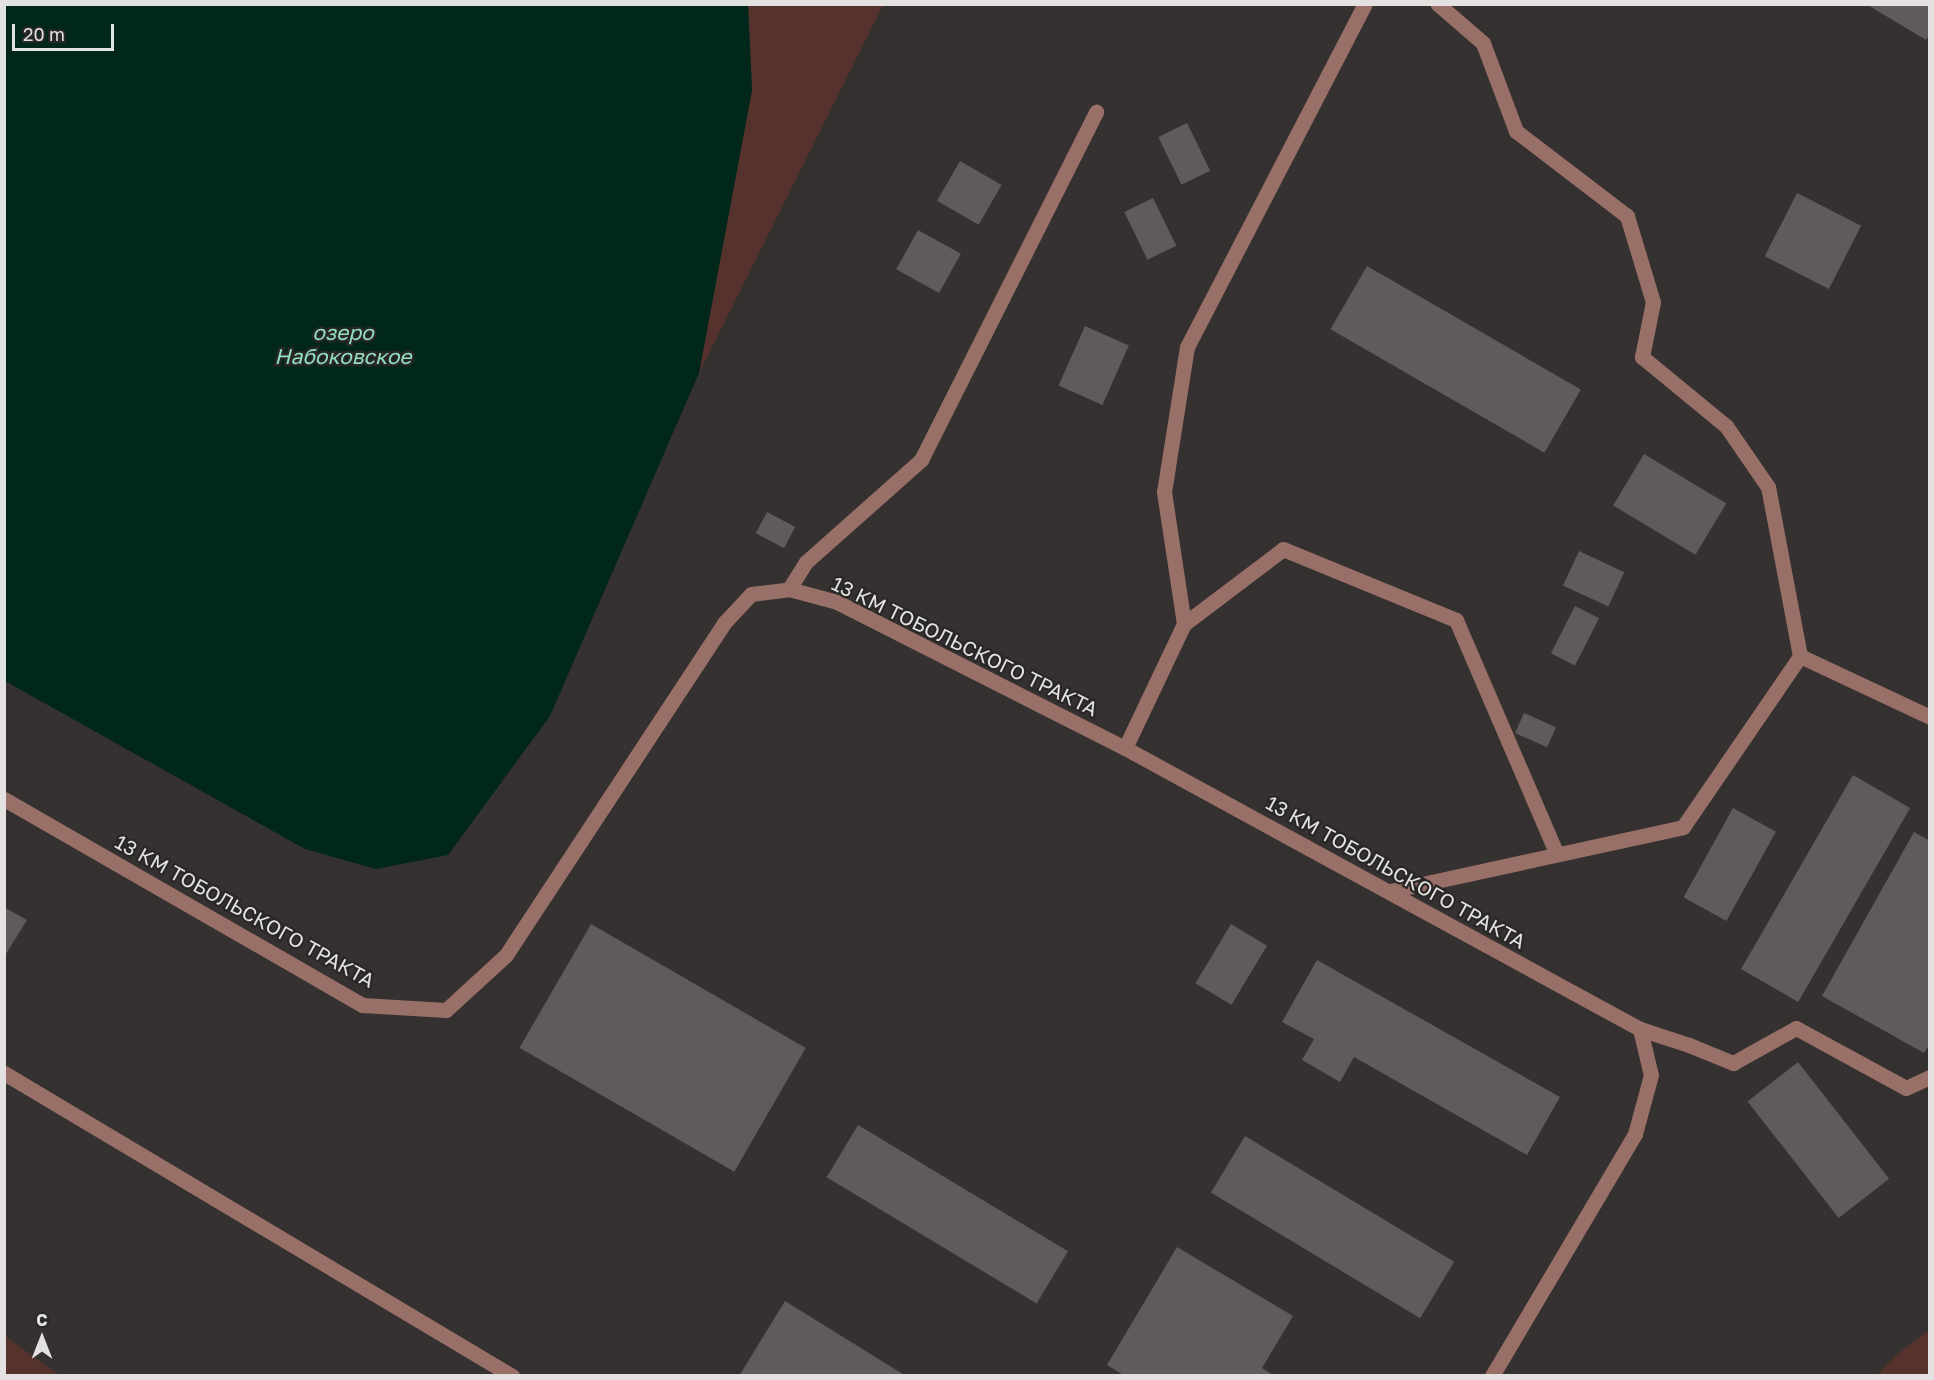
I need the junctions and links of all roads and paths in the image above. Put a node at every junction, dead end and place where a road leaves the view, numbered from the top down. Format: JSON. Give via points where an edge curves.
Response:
{"nodes":[{"id":1,"x":1365,"y":4,"type":"edge"},
{"id":2,"x":1438,"y":4,"type":"edge"},
{"id":3,"x":1096,"y":112,"type":"dead end"},
{"id":4,"x":789,"y":589,"type":"junction"},
{"id":5,"x":1184,"y":624,"type":"junction"},
{"id":6,"x":1800,"y":656,"type":"junction"},
{"id":7,"x":1929,"y":717,"type":"edge"},
{"id":8,"x":1125,"y":748,"type":"junction"},
{"id":9,"x":4,"y":800,"type":"edge"},
{"id":10,"x":1557,"y":855,"type":"junction"},
{"id":11,"x":1390,"y":891,"type":"junction"},
{"id":12,"x":1640,"y":1029,"type":"junction"},
{"id":13,"x":4,"y":1073,"type":"edge"},
{"id":14,"x":1929,"y":1077,"type":"edge"},
{"id":15,"x":512,"y":1376,"type":"edge"},
{"id":16,"x":1492,"y":1376,"type":"edge"}],
"edges":[{"from":1,"to":5,"type":"street","via":[[1186,347],[1164,492]]},
{"from":2,"to":6,"type":"street","via":[[1483,43],[1516,131],[1627,216],[1653,302],[1642,357],[1726,426],[1768,487]]},
{"from":3,"to":4,"type":"street","via":[[921,460],[806,562]]},
{"from":4,"to":8,"type":"street","name":"13 КМ ТОБОЛЬСКОГО ТРАКТА","via":[[837,602]]},
{"from":4,"to":9,"type":"street","name":"13 КМ ТОБОЛЬСКОГО ТРАКТА","via":[[751,594],[724,622],[506,956],[446,1010],[363,1005]]},
{"from":5,"to":8,"type":"street"},
{"from":5,"to":10,"type":"street","via":[[1283,549],[1456,620]]},
{"from":6,"to":7,"type":"street"},
{"from":6,"to":10,"type":"street","via":[[1683,827]]},
{"from":8,"to":11,"type":"street","name":"13 КМ ТОБОЛЬСКОГО ТРАКТА"},
{"from":10,"to":11,"type":"street"},
{"from":11,"to":12,"type":"street","name":"13 КМ ТОБОЛЬСКОГО ТРАКТА"},
{"from":12,"to":14,"type":"street","name":"13 КМ ТОБОЛЬСКОГО ТРАКТА","via":[[1732,1063],[1796,1028],[1906,1088]]},
{"from":12,"to":16,"type":"street","via":[[1651,1075],[1635,1134]]},
{"from":13,"to":15,"type":"street"}]}
